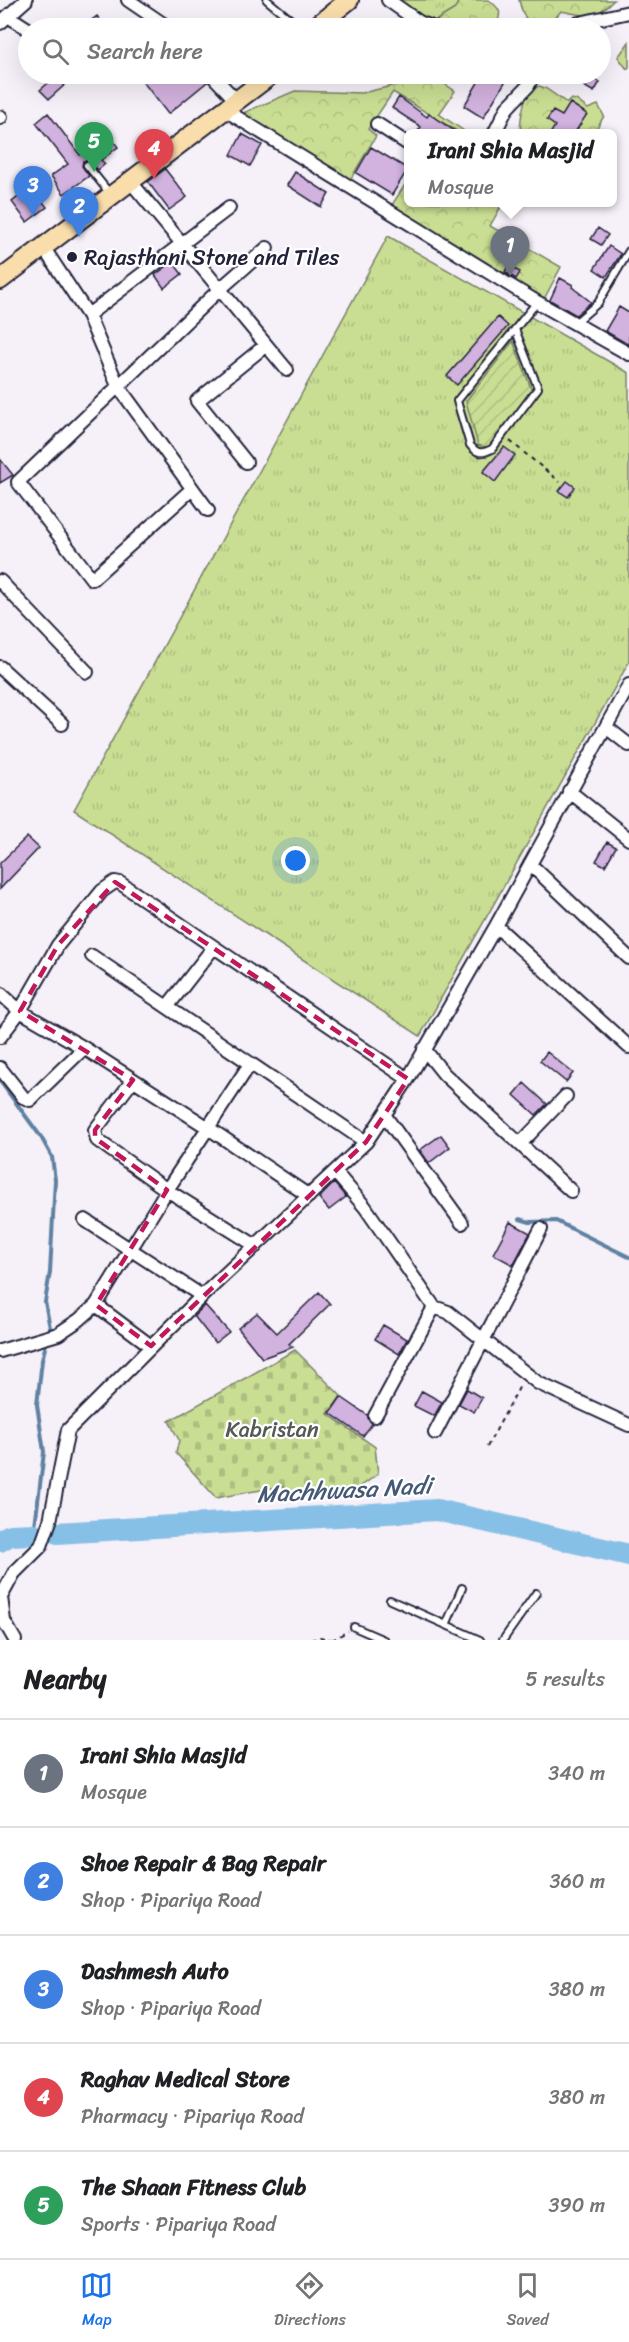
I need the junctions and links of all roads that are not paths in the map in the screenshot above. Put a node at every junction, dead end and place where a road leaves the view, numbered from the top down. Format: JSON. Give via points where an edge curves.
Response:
{"nodes":[{"id":1,"x":26,"y":0,"type":"edge"},
{"id":2,"x":128,"y":0,"type":"edge"},
{"id":3,"x":267,"y":0,"type":"edge"},
{"id":4,"x":350,"y":0,"type":"edge"},
{"id":5,"x":362,"y":0,"type":"edge"},
{"id":6,"x":388,"y":0,"type":"edge"},
{"id":7,"x":629,"y":12,"type":"edge"},
{"id":8,"x":154,"y":18,"type":"edge"},
{"id":9,"x":289,"y":18,"type":"edge"},
{"id":10,"x":327,"y":18,"type":"edge"},
{"id":11,"x":340,"y":18,"type":"edge"},
{"id":12,"x":415,"y":18,"type":"edge"},
{"id":13,"x":602,"y":18,"type":"edge"},
{"id":14,"x":4,"y":20,"type":"edge"},
{"id":15,"x":18,"y":26,"type":"edge"},
{"id":16,"x":218,"y":84,"type":"edge"},
{"id":17,"x":250,"y":84,"type":"edge"},
{"id":18,"x":257,"y":84,"type":"edge"},
{"id":19,"x":529,"y":84,"type":"edge"},
{"id":20,"x":231,"y":102,"type":"junction"},
{"id":21,"x":377,"y":124,"type":"dead end"},
{"id":22,"x":496,"y":129,"type":"edge"},
{"id":23,"x":404,"y":141,"type":"edge"},
{"id":24,"x":87,"y":165,"type":"dead end"},
{"id":25,"x":130,"y":181,"type":"junction"},
{"id":26,"x":107,"y":190,"type":"junction"},
{"id":27,"x":229,"y":208,"type":"dead end"},
{"id":28,"x":182,"y":246,"type":"junction"},
{"id":29,"x":43,"y":247,"type":"junction"},
{"id":30,"x":267,"y":248,"type":"dead end"},
{"id":31,"x":629,"y":251,"type":"edge"},
{"id":32,"x":0,"y":271,"type":"edge"},
{"id":33,"x":0,"y":280,"type":"edge"},
{"id":34,"x":220,"y":289,"type":"junction"},
{"id":35,"x":537,"y":302,"type":"junction"},
{"id":36,"x":88,"y":315,"type":"junction"},
{"id":37,"x":575,"y":323,"type":"junction"},
{"id":38,"x":515,"y":329,"type":"junction"},
{"id":39,"x":266,"y":345,"type":"junction"},
{"id":40,"x":629,"y":354,"type":"edge"},
{"id":41,"x":287,"y":370,"type":"dead end"},
{"id":42,"x":118,"y":386,"type":"junction"},
{"id":43,"x":246,"y":462,"type":"dead end"},
{"id":44,"x":192,"y":489,"type":"junction"},
{"id":45,"x":208,"y":510,"type":"dead end"},
{"id":46,"x":2,"y":588,"type":"edge"},
{"id":47,"x":0,"y":667,"type":"edge"},
{"id":48,"x":87,"y":672,"type":"dead end"},
{"id":49,"x":629,"y":685,"type":"edge"},
{"id":50,"x":62,"y":724,"type":"dead end"},
{"id":51,"x":606,"y":727,"type":"junction"},
{"id":52,"x":629,"y":745,"type":"edge"},
{"id":53,"x":569,"y":791,"type":"junction"},
{"id":54,"x":629,"y":839,"type":"edge"},
{"id":55,"x":530,"y":864,"type":"junction"},
{"id":56,"x":496,"y":926,"type":"junction"},
{"id":57,"x":213,"y":948,"type":"junction"},
{"id":58,"x":92,"y":956,"type":"dead end"},
{"id":59,"x":629,"y":958,"type":"edge"},
{"id":60,"x":0,"y":993,"type":"edge"},
{"id":61,"x":167,"y":1007,"type":"junction"},
{"id":62,"x":20,"y":1011,"type":"junction"},
{"id":63,"x":0,"y":1037,"type":"edge"},
{"id":64,"x":629,"y":1047,"type":"edge"},
{"id":65,"x":84,"y":1048,"type":"junction"},
{"id":66,"x":424,"y":1049,"type":"junction"},
{"id":67,"x":250,"y":1064,"type":"junction"},
{"id":68,"x":0,"y":1068,"type":"edge"},
{"id":69,"x":408,"y":1079,"type":"junction"},
{"id":70,"x":133,"y":1080,"type":"junction"},
{"id":71,"x":566,"y":1096,"type":"dead end"},
{"id":72,"x":385,"y":1116,"type":"junction"},
{"id":73,"x":208,"y":1128,"type":"junction"},
{"id":74,"x":366,"y":1142,"type":"junction"},
{"id":75,"x":520,"y":1144,"type":"junction"},
{"id":76,"x":335,"y":1172,"type":"junction"},
{"id":77,"x":167,"y":1190,"type":"junction"},
{"id":78,"x":571,"y":1191,"type":"dead end"},
{"id":79,"x":309,"y":1196,"type":"junction"},
{"id":80,"x":86,"y":1220,"type":"dead end"},
{"id":81,"x":462,"y":1224,"type":"dead end"},
{"id":82,"x":541,"y":1229,"type":"dead end"},
{"id":83,"x":256,"y":1246,"type":"junction"},
{"id":84,"x":130,"y":1249,"type":"junction"},
{"id":85,"x":202,"y":1296,"type":"junction"},
{"id":86,"x":96,"y":1305,"type":"junction"},
{"id":87,"x":434,"y":1307,"type":"junction"},
{"id":88,"x":484,"y":1338,"type":"junction"},
{"id":89,"x":151,"y":1346,"type":"junction"},
{"id":90,"x":0,"y":1351,"type":"edge"},
{"id":91,"x":375,"y":1416,"type":"dead end"},
{"id":92,"x":629,"y":1425,"type":"edge"},
{"id":93,"x":435,"y":1433,"type":"dead end"},
{"id":94,"x":462,"y":1588,"type":"dead end"},
{"id":95,"x":536,"y":1593,"type":"dead end"},
{"id":96,"x":390,"y":1600,"type":"dead end"},
{"id":97,"x":446,"y":1625,"type":"junction"},
{"id":98,"x":354,"y":1627,"type":"road end"},
{"id":99,"x":15,"y":1640,"type":"edge"},
{"id":100,"x":384,"y":1640,"type":"edge"},
{"id":101,"x":480,"y":1640,"type":"edge"},
{"id":102,"x":503,"y":1640,"type":"edge"}],
"edges":[{"from":1,"to":14,"type":"street"},
{"from":2,"to":8,"type":"street"},
{"from":3,"to":9,"type":"lane"},
{"from":4,"to":10,"type":"main road"},
{"from":5,"to":11,"type":"main road"},
{"from":6,"to":12,"type":"street"},
{"from":7,"to":13,"type":"street"},
{"from":14,"to":15,"type":"street"},
{"from":16,"to":20,"type":"street"},
{"from":17,"to":20,"type":"main road"},
{"from":18,"to":20,"type":"main road"},
{"from":19,"to":22,"type":"street","via":[[507,108]]},
{"from":20,"to":25,"type":"main road"},
{"from":20,"to":26,"type":"main road"},
{"from":20,"to":35,"type":"street"},
{"from":21,"to":23,"type":"street"},
{"from":24,"to":26,"type":"lane"},
{"from":25,"to":28,"type":"street"},
{"from":25,"to":29,"type":"main road"},
{"from":26,"to":32,"type":"main road"},
{"from":27,"to":28,"type":"street"},
{"from":28,"to":34,"type":"street"},
{"from":28,"to":36,"type":"street"},
{"from":29,"to":33,"type":"main road"},
{"from":29,"to":36,"type":"street"},
{"from":30,"to":34,"type":"street"},
{"from":31,"to":37,"type":"lane","via":[[598,303]]},
{"from":34,"to":39,"type":"street"},
{"from":34,"to":42,"type":"street"},
{"from":35,"to":37,"type":"street"},
{"from":35,"to":38,"type":"lane"},
{"from":36,"to":42,"type":"street"},
{"from":37,"to":40,"type":"street"},
{"from":38,"to":38,"type":"lane","via":[[457,401],[474,451],[492,449],[538,388]]},
{"from":39,"to":41,"type":"street"},
{"from":39,"to":43,"type":"street","via":[[197,401]]},
{"from":42,"to":44,"type":"street"},
{"from":42,"to":44,"type":"street","via":[[19,483],[92,579]]},
{"from":44,"to":45,"type":"street"},
{"from":46,"to":48,"type":"street"},
{"from":47,"to":50,"type":"street"},
{"from":49,"to":51,"type":"street"},
{"from":51,"to":52,"type":"street"},
{"from":51,"to":53,"type":"street"},
{"from":53,"to":54,"type":"street"},
{"from":53,"to":55,"type":"street"},
{"from":55,"to":56,"type":"street"},
{"from":55,"to":59,"type":"street"},
{"from":56,"to":64,"type":"street"},
{"from":56,"to":66,"type":"street"},
{"from":57,"to":61,"type":"street"},
{"from":57,"to":62,"type":"street","via":[[115,882],[102,891],[58,945]]},
{"from":57,"to":69,"type":"street"},
{"from":58,"to":61,"type":"street"},
{"from":60,"to":62,"type":"street"},
{"from":61,"to":67,"type":"street"},
{"from":62,"to":63,"type":"street"},
{"from":62,"to":65,"type":"street"},
{"from":65,"to":68,"type":"street","via":[[30,1100],[23,1097]]},
{"from":65,"to":70,"type":"street"},
{"from":66,"to":69,"type":"street"},
{"from":66,"to":75,"type":"street","via":[[444,1074]]},
{"from":67,"to":73,"type":"street"},
{"from":67,"to":74,"type":"street"},
{"from":69,"to":72,"type":"street"},
{"from":70,"to":73,"type":"street"},
{"from":70,"to":77,"type":"street","via":[[95,1131],[95,1138]]},
{"from":71,"to":75,"type":"street"},
{"from":72,"to":74,"type":"street"},
{"from":72,"to":81,"type":"street"},
{"from":73,"to":77,"type":"street"},
{"from":73,"to":79,"type":"street"},
{"from":74,"to":76,"type":"street"},
{"from":75,"to":78,"type":"street"},
{"from":76,"to":79,"type":"street"},
{"from":76,"to":87,"type":"street"},
{"from":77,"to":83,"type":"street"},
{"from":77,"to":84,"type":"street"},
{"from":79,"to":83,"type":"street"},
{"from":80,"to":84,"type":"street"},
{"from":82,"to":88,"type":"street"},
{"from":83,"to":85,"type":"street"},
{"from":84,"to":85,"type":"street"},
{"from":84,"to":86,"type":"street"},
{"from":85,"to":89,"type":"street"},
{"from":86,"to":89,"type":"street"},
{"from":86,"to":90,"type":"street","via":[[79,1320],[48,1337]]},
{"from":87,"to":88,"type":"street","via":[[448,1312]]},
{"from":87,"to":91,"type":"street"},
{"from":88,"to":92,"type":"street","via":[[538,1383]]},
{"from":88,"to":93,"type":"street"},
{"from":89,"to":99,"type":"street","via":[[68,1430],[50,1521],[41,1546],[14,1573],[1,1597],[4,1621]]},
{"from":94,"to":97,"type":"lane"},
{"from":95,"to":102,"type":"lane"},
{"from":96,"to":97,"type":"lane"},
{"from":97,"to":101,"type":"lane"},
{"from":98,"to":100,"type":"lane"}]}
